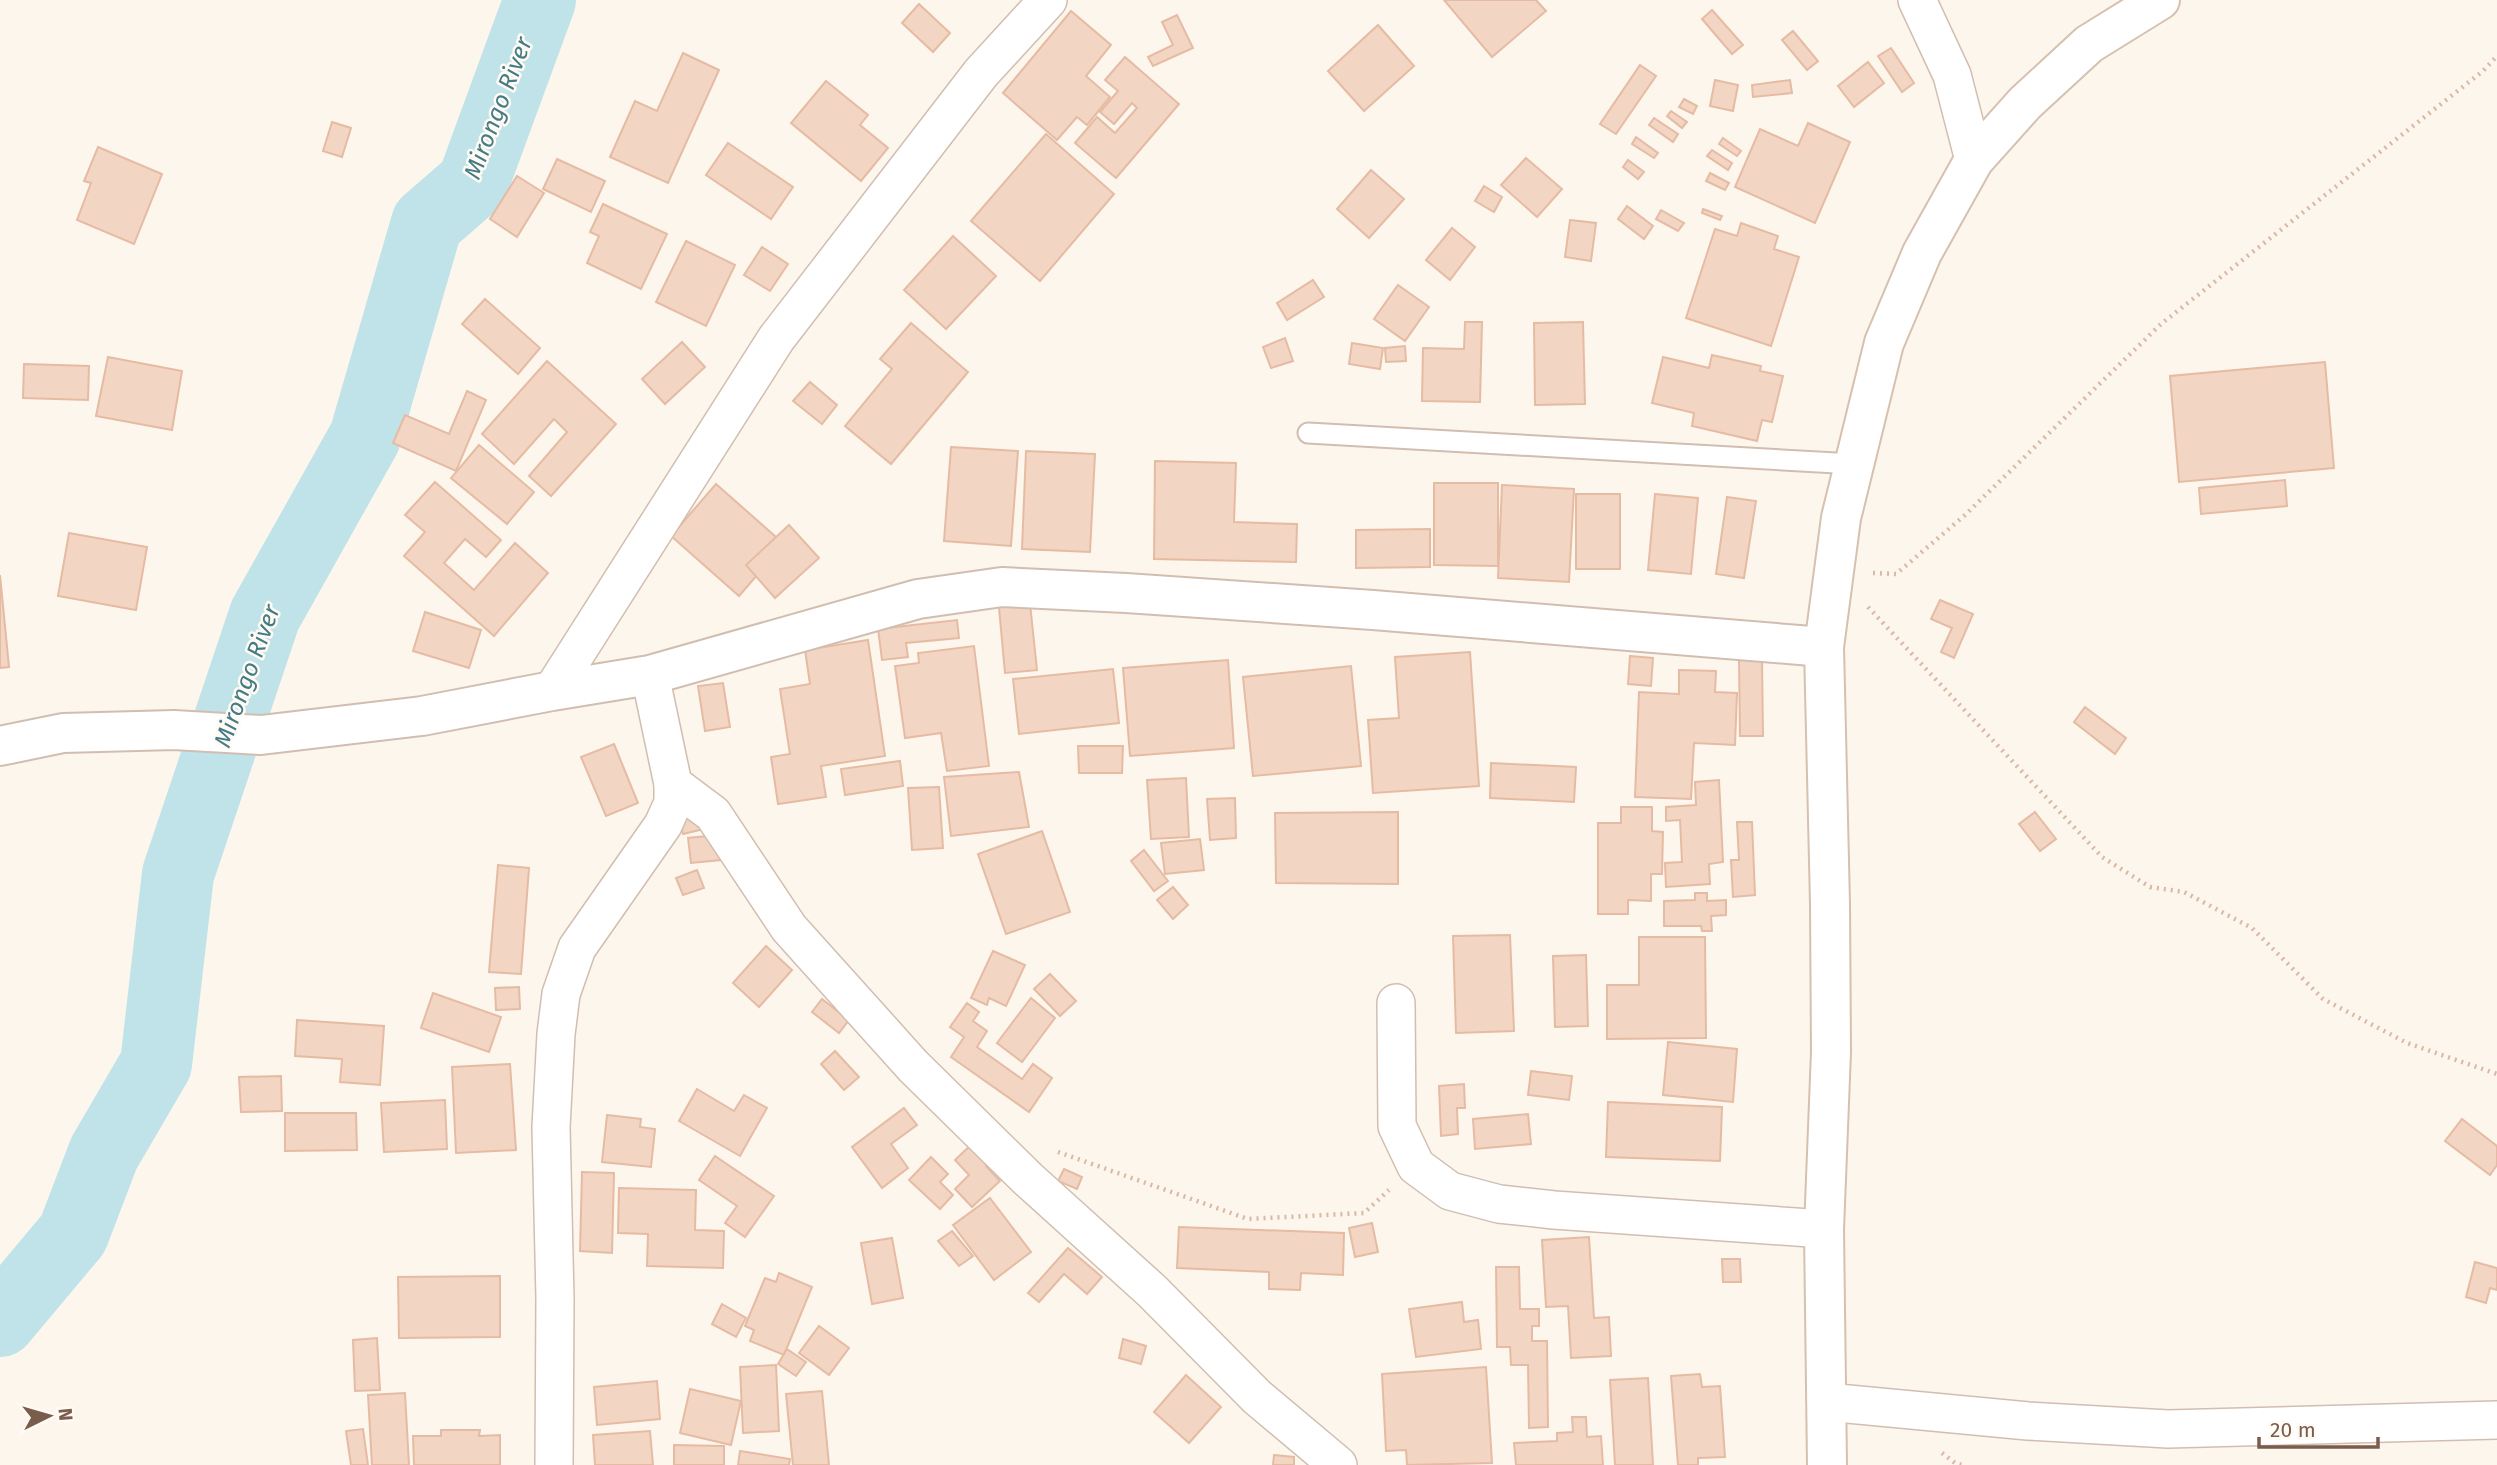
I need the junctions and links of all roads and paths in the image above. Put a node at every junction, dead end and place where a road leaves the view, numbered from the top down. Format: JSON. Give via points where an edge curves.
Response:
{"nodes":[{"id":1,"x":1048,"y":0,"type":"edge"},
{"id":2,"x":1917,"y":0,"type":"edge"},
{"id":3,"x":2160,"y":0,"type":"edge"},
{"id":4,"x":2497,"y":55,"type":"edge"},
{"id":5,"x":1974,"y":160,"type":"junction"},
{"id":6,"x":1308,"y":433,"type":"dead end"},
{"id":7,"x":1854,"y":464,"type":"junction"},
{"id":8,"x":1834,"y":570,"type":"junction"},
{"id":9,"x":1824,"y":647,"type":"junction"},
{"id":10,"x":650,"y":675,"type":"junction"},
{"id":11,"x":552,"y":691,"type":"junction"},
{"id":12,"x":0,"y":746,"type":"edge"},
{"id":13,"x":673,"y":783,"type":"junction"},
{"id":14,"x":1396,"y":1003,"type":"dead end"},
{"id":15,"x":2497,"y":1074,"type":"edge"},
{"id":16,"x":1045,"y":1147,"type":"dead end"},
{"id":17,"x":1416,"y":1166,"type":"junction"},
{"id":18,"x":1824,"y":1229,"type":"junction"},
{"id":19,"x":1827,"y":1402,"type":"junction"},
{"id":20,"x":2497,"y":1420,"type":"edge"},
{"id":21,"x":554,"y":1465,"type":"edge"},
{"id":22,"x":1338,"y":1465,"type":"edge"},
{"id":23,"x":1827,"y":1465,"type":"edge"}],
"edges":[{"from":1,"to":11,"type":"street","via":[[981,73],[776,339]]},
{"from":2,"to":5,"type":"street","via":[[1952,75]]},
{"from":3,"to":5,"type":"street","via":[[2089,44],[2025,103]]},
{"from":4,"to":8,"type":"path","via":[[2483,71],[2161,324],[1964,516],[1896,574]]},
{"from":5,"to":7,"type":"street","via":[[1922,253],[1884,343]]},
{"from":6,"to":7,"type":"lane"},
{"from":7,"to":8,"type":"street"},
{"from":8,"to":9,"type":"street"},
{"from":8,"to":15,"type":"path","via":[[2102,857],[2150,887],[2184,892],[2252,928],[2323,999],[2407,1044]]},
{"from":9,"to":10,"type":"street","via":[[1359,609],[1002,587],[918,599]]},
{"from":9,"to":18,"type":"street","via":[[1831,1052]]},
{"from":10,"to":11,"type":"street"},
{"from":10,"to":13,"type":"street"},
{"from":11,"to":12,"type":"street","via":[[422,716],[261,735],[174,730],[63,733]]},
{"from":13,"to":21,"type":"street","via":[[673,803],[663,825],[577,948],[561,994],[551,1127]]},
{"from":13,"to":22,"type":"street","via":[[713,814],[789,928],[913,1066],[1152,1291],[1257,1397]]},
{"from":14,"to":17,"type":"street","via":[[1397,1126]]},
{"from":16,"to":17,"type":"path","via":[[1248,1219],[1364,1213]]},
{"from":17,"to":18,"type":"street","via":[[1450,1191],[1499,1204]]},
{"from":18,"to":19,"type":"street"},
{"from":19,"to":20,"type":"street","via":[[2028,1422],[2168,1429]]},
{"from":19,"to":23,"type":"street"}]}
